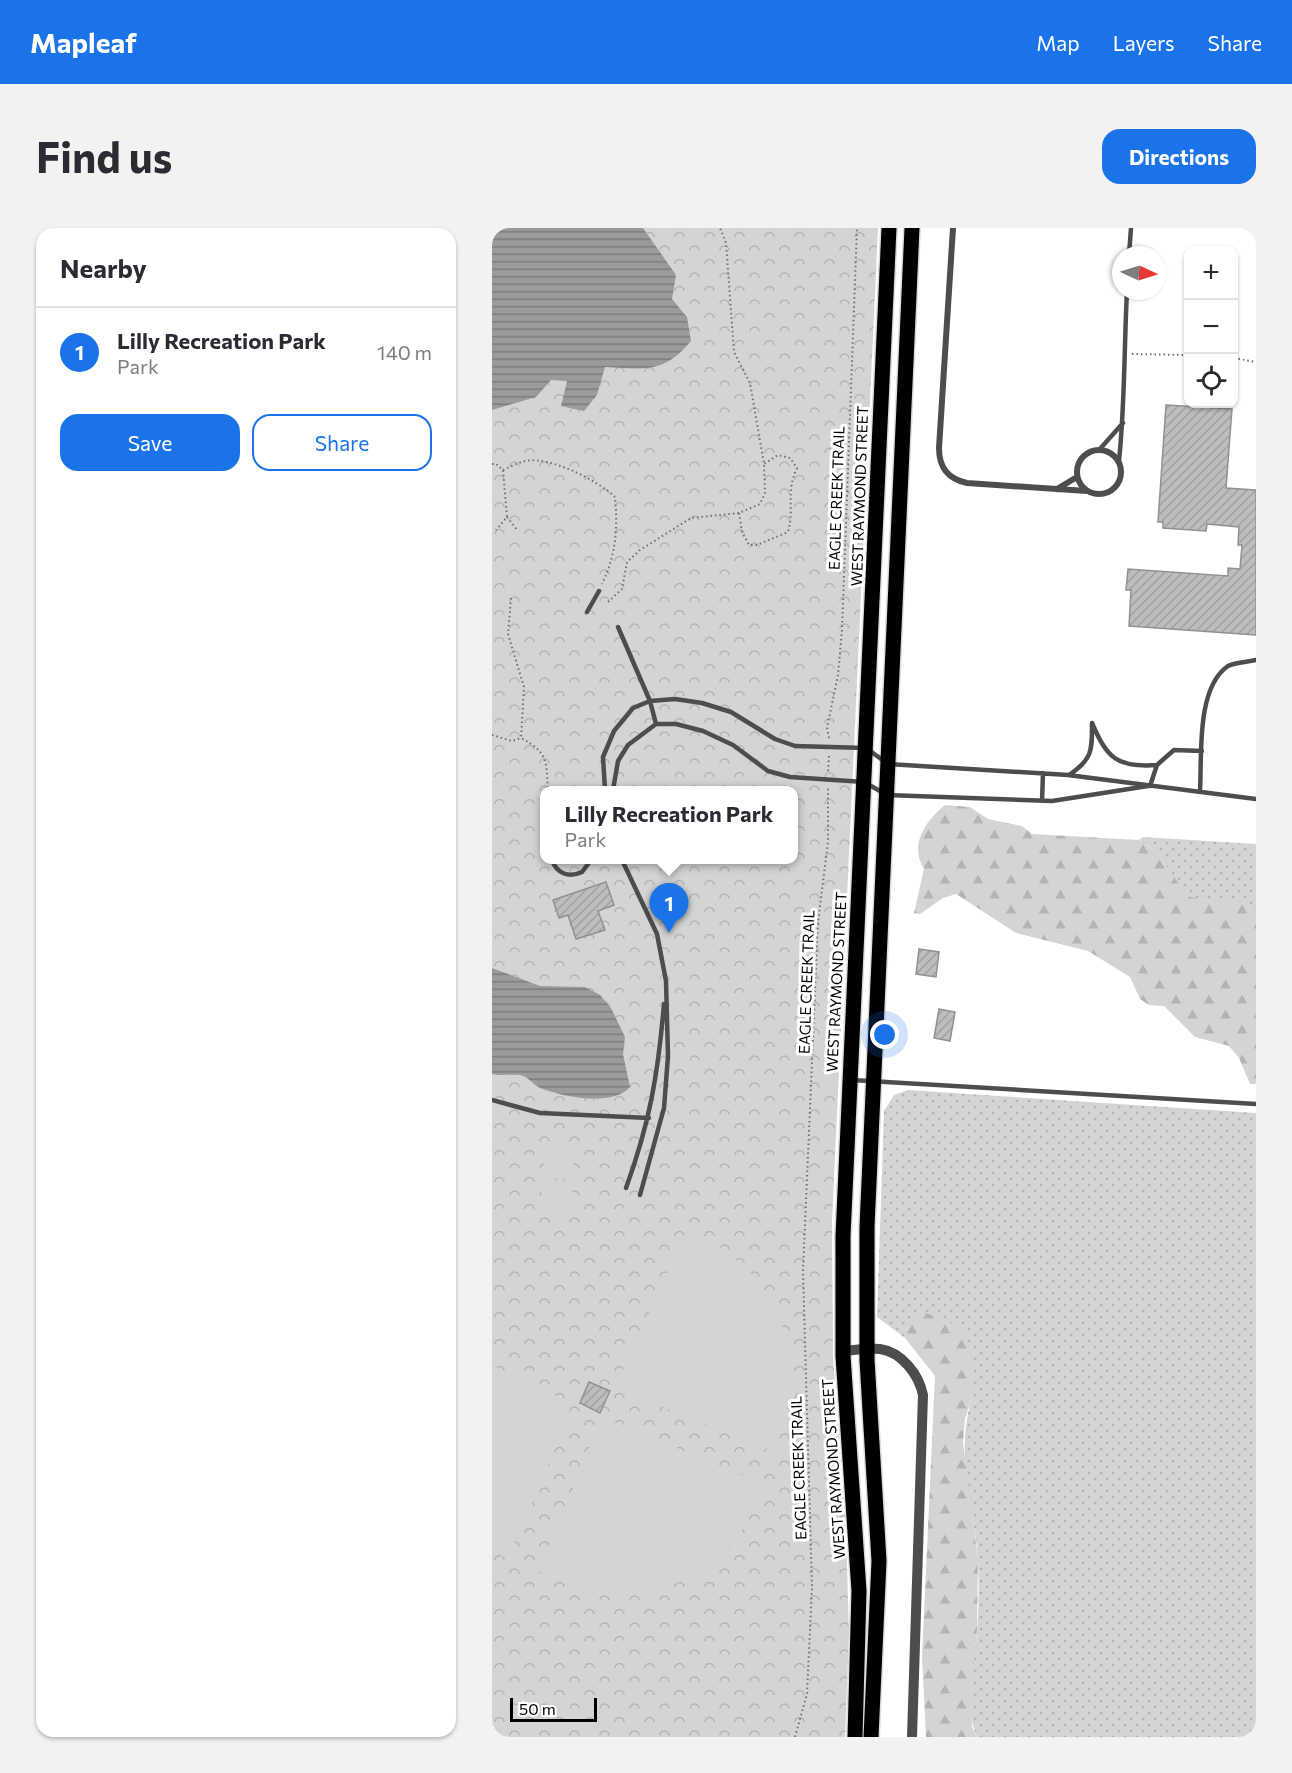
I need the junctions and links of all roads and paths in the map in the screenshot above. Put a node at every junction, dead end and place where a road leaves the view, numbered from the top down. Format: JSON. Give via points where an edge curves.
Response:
{"nodes":[{"id":1,"x":720,"y":228,"type":"edge"},
{"id":2,"x":857,"y":228,"type":"edge"},
{"id":3,"x":889,"y":228,"type":"edge"},
{"id":4,"x":912,"y":228,"type":"edge"},
{"id":5,"x":953,"y":228,"type":"edge"},
{"id":6,"x":1131,"y":228,"type":"edge"},
{"id":7,"x":1130,"y":246,"type":"edge"},
{"id":8,"x":1126,"y":300,"type":"edge"},
{"id":9,"x":1123,"y":353,"type":"junction"},
{"id":10,"x":1184,"y":355,"type":"edge"},
{"id":11,"x":1238,"y":359,"type":"edge"},
{"id":12,"x":1256,"y":362,"type":"edge"},
{"id":13,"x":1123,"y":423,"type":"junction"},
{"id":14,"x":880,"y":429,"type":"junction"},
{"id":15,"x":903,"y":429,"type":"junction"},
{"id":16,"x":1099,"y":450,"type":"junction"},
{"id":17,"x":1119,"y":461,"type":"junction"},
{"id":18,"x":492,"y":464,"type":"edge"},
{"id":19,"x":764,"y":464,"type":"junction"},
{"id":20,"x":503,"y":470,"type":"junction"},
{"id":21,"x":1077,"y":477,"type":"junction"},
{"id":22,"x":1056,"y":489,"type":"junction"},
{"id":23,"x":1087,"y":491,"type":"junction"},
{"id":24,"x":739,"y":513,"type":"junction"},
{"id":25,"x":507,"y":517,"type":"junction"},
{"id":26,"x":496,"y":530,"type":"dead end"},
{"id":27,"x":518,"y":531,"type":"dead end"},
{"id":28,"x":599,"y":591,"type":"joint"},
{"id":29,"x":511,"y":598,"type":"dead end"},
{"id":30,"x":608,"y":602,"type":"dead end"},
{"id":31,"x":587,"y":612,"type":"dead end"},
{"id":32,"x":618,"y":627,"type":"dead end"},
{"id":33,"x":1256,"y":660,"type":"edge"},
{"id":34,"x":650,"y":701,"type":"junction"},
{"id":35,"x":656,"y":724,"type":"junction"},
{"id":36,"x":492,"y":735,"type":"edge"},
{"id":37,"x":521,"y":738,"type":"junction"},
{"id":38,"x":830,"y":747,"type":"junction"},
{"id":39,"x":866,"y":748,"type":"junction"},
{"id":40,"x":1202,"y":751,"type":"junction"},
{"id":41,"x":888,"y":764,"type":"junction"},
{"id":42,"x":1157,"y":765,"type":"junction"},
{"id":43,"x":1043,"y":773,"type":"junction"},
{"id":44,"x":1068,"y":775,"type":"junction"},
{"id":45,"x":828,"y":780,"type":"junction"},
{"id":46,"x":864,"y":782,"type":"junction"},
{"id":47,"x":548,"y":786,"type":"edge"},
{"id":48,"x":604,"y":786,"type":"edge"},
{"id":49,"x":614,"y":786,"type":"edge"},
{"id":50,"x":1150,"y":786,"type":"junction"},
{"id":51,"x":1200,"y":791,"type":"junction"},
{"id":52,"x":886,"y":795,"type":"junction"},
{"id":53,"x":1256,"y":799,"type":"edge"},
{"id":54,"x":1042,"y":801,"type":"junction"},
{"id":55,"x":555,"y":864,"type":"edge"},
{"id":56,"x":588,"y":864,"type":"edge"},
{"id":57,"x":624,"y":864,"type":"edge"},
{"id":58,"x":666,"y":981,"type":"junction"},
{"id":59,"x":850,"y":1080,"type":"junction"},
{"id":60,"x":874,"y":1082,"type":"junction"},
{"id":61,"x":492,"y":1100,"type":"edge"},
{"id":62,"x":1256,"y":1104,"type":"edge"},
{"id":63,"x":649,"y":1118,"type":"junction"},
{"id":64,"x":626,"y":1188,"type":"dead end"},
{"id":65,"x":640,"y":1195,"type":"dead end"},
{"id":66,"x":866,"y":1350,"type":"junction"},
{"id":67,"x":843,"y":1351,"type":"junction"},
{"id":68,"x":795,"y":1737,"type":"edge"},
{"id":69,"x":855,"y":1737,"type":"edge"},
{"id":70,"x":871,"y":1737,"type":"edge"},
{"id":71,"x":912,"y":1737,"type":"edge"}],
"edges":[{"from":1,"to":19,"type":"path","via":[[726,243],[734,352],[750,383]]},
{"from":2,"to":38,"type":"path","name":"EAGLE CREEK TRAIL","via":[[842,630],[828,728]]},
{"from":3,"to":14,"type":"main road","name":"WEST RAYMOND STREET"},
{"from":4,"to":15,"type":"main road"},
{"from":5,"to":22,"type":"street","via":[[940,463],[953,479],[967,483]]},
{"from":6,"to":7,"type":"lane"},
{"from":8,"to":9,"type":"lane"},
{"from":9,"to":10,"type":"path"},
{"from":9,"to":13,"type":"lane"},
{"from":11,"to":12,"type":"path"},
{"from":13,"to":16,"type":"lane"},
{"from":13,"to":17,"type":"lane"},
{"from":14,"to":15,"type":"main road"},
{"from":14,"to":39,"type":"main road","name":"WEST RAYMOND STREET"},
{"from":15,"to":41,"type":"main road"},
{"from":16,"to":17,"type":"street"},
{"from":16,"to":21,"type":"street","via":[[1081,460]]},
{"from":17,"to":23,"type":"street","via":[[1121,476],[1114,488],[1101,494]]},
{"from":18,"to":20,"type":"path"},
{"from":19,"to":24,"type":"path","via":[[765,493],[760,504]]},
{"from":19,"to":24,"type":"path","via":[[778,455],[790,458],[797,468],[790,482],[792,517],[788,532],[749,545]]},
{"from":20,"to":25,"type":"path"},
{"from":20,"to":28,"type":"path","via":[[527,460],[564,467],[600,482],[615,497],[618,526],[612,564]]},
{"from":21,"to":22,"type":"street"},
{"from":21,"to":23,"type":"street"},
{"from":22,"to":23,"type":"street"},
{"from":24,"to":30,"type":"path","via":[[691,518],[640,550],[627,562],[622,589]]},
{"from":25,"to":26,"type":"path"},
{"from":25,"to":27,"type":"path"},
{"from":28,"to":31,"type":"lane"},
{"from":29,"to":37,"type":"path","via":[[508,633],[524,687]]},
{"from":32,"to":34,"type":"lane"},
{"from":33,"to":40,"type":"lane","via":[[1229,665],[1209,688]]},
{"from":34,"to":35,"type":"lane"},
{"from":34,"to":38,"type":"lane","via":[[702,703],[731,712],[795,746]]},
{"from":34,"to":48,"type":"lane","via":[[633,708],[614,731],[603,757]]},
{"from":35,"to":45,"type":"lane","via":[[703,731],[733,745],[768,771]]},
{"from":35,"to":49,"type":"lane","via":[[628,745],[618,761]]},
{"from":36,"to":37,"type":"path","via":[[512,741]]},
{"from":37,"to":47,"type":"path","via":[[538,747],[546,759]]},
{"from":38,"to":39,"type":"lane"},
{"from":38,"to":45,"type":"path","name":"EAGLE CREEK TRAIL"},
{"from":39,"to":41,"type":"lane"},
{"from":39,"to":46,"type":"main road","name":"WEST RAYMOND STREET"},
{"from":40,"to":42,"type":"lane","via":[[1174,750]]},
{"from":40,"to":51,"type":"lane"},
{"from":41,"to":43,"type":"lane"},
{"from":41,"to":52,"type":"main road"},
{"from":42,"to":44,"type":"lane","via":[[1117,761],[1102,748],[1092,723],[1092,752],[1084,765]]},
{"from":42,"to":50,"type":"lane"},
{"from":43,"to":44,"type":"lane"},
{"from":43,"to":54,"type":"lane"},
{"from":44,"to":50,"type":"lane"},
{"from":45,"to":46,"type":"lane"},
{"from":45,"to":68,"type":"path","name":"EAGLE CREEK TRAIL","via":[[828,842],[818,922],[803,1271],[812,1587],[807,1694]]},
{"from":46,"to":52,"type":"lane"},
{"from":46,"to":59,"type":"main road","name":"WEST RAYMOND STREET"},
{"from":50,"to":51,"type":"lane"},
{"from":50,"to":54,"type":"lane"},
{"from":51,"to":53,"type":"lane"},
{"from":52,"to":54,"type":"lane"},
{"from":52,"to":60,"type":"main road"},
{"from":55,"to":56,"type":"lane","via":[[569,875],[582,872]]},
{"from":57,"to":58,"type":"lane","via":[[657,934]]},
{"from":58,"to":63,"type":"lane","via":[[656,1088]]},
{"from":58,"to":65,"type":"lane","via":[[668,1056],[664,1108]]},
{"from":59,"to":60,"type":"lane"},
{"from":59,"to":67,"type":"main road","name":"WEST RAYMOND STREET"},
{"from":60,"to":62,"type":"lane"},
{"from":60,"to":66,"type":"main road","via":[[866,1249]]},
{"from":61,"to":63,"type":"lane","via":[[540,1113]]},
{"from":63,"to":64,"type":"lane"},
{"from":66,"to":67,"type":"street"},
{"from":66,"to":70,"type":"main road","via":[[879,1561]]},
{"from":66,"to":71,"type":"street","via":[[882,1349],[903,1361],[919,1380],[923,1395]]},
{"from":67,"to":69,"type":"main road","name":"WEST RAYMOND STREET","via":[[859,1591]]}]}
